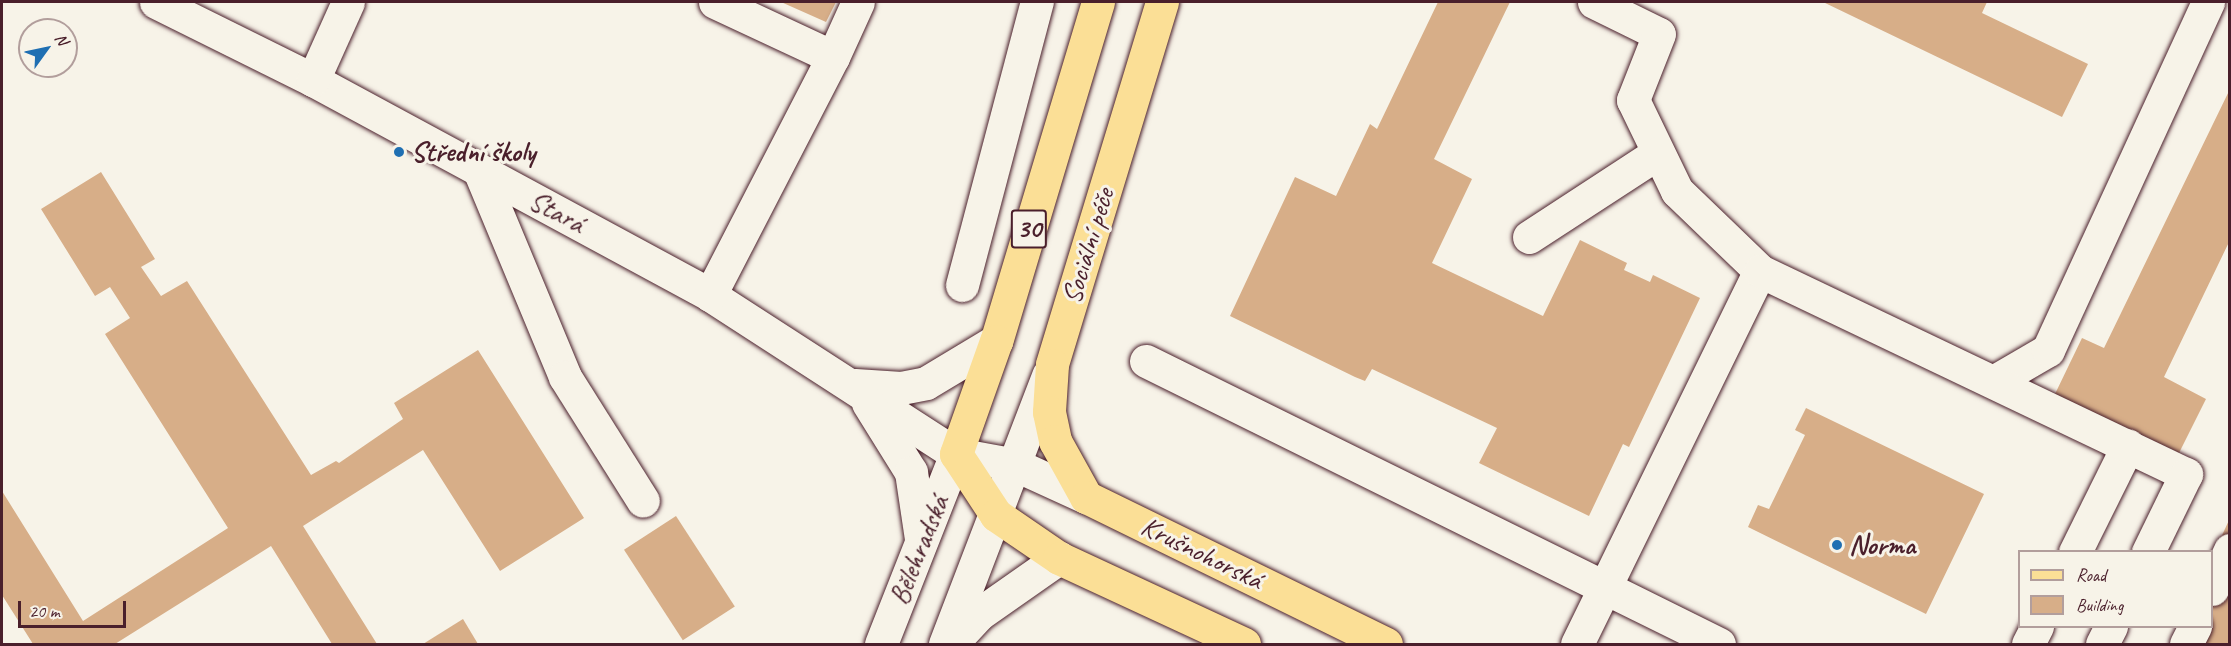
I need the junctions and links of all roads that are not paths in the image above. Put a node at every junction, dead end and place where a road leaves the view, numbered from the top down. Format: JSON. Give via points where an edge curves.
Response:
{"nodes":[{"id":1,"x":156,"y":2,"type":"edge"},
{"id":2,"x":348,"y":2,"type":"edge"},
{"id":3,"x":715,"y":2,"type":"edge"},
{"id":4,"x":858,"y":2,"type":"edge"},
{"id":5,"x":1037,"y":2,"type":"edge"},
{"id":6,"x":1098,"y":2,"type":"edge"},
{"id":7,"x":1162,"y":2,"type":"edge"},
{"id":8,"x":1594,"y":2,"type":"edge"},
{"id":9,"x":2208,"y":2,"type":"edge"},
{"id":10,"x":833,"y":57,"type":"junction"},
{"id":11,"x":313,"y":80,"type":"junction"},
{"id":12,"x":1658,"y":153,"type":"junction"},
{"id":13,"x":479,"y":170,"type":"junction"},
{"id":14,"x":1529,"y":237,"type":"dead end"},
{"id":15,"x":1760,"y":271,"type":"junction"},
{"id":16,"x":962,"y":285,"type":"dead end"},
{"id":17,"x":710,"y":295,"type":"junction"},
{"id":18,"x":996,"y":341,"type":"junction"},
{"id":19,"x":1146,"y":361,"type":"dead end"},
{"id":20,"x":1052,"y":365,"type":"junction"},
{"id":21,"x":1995,"y":381,"type":"junction"},
{"id":22,"x":854,"y":385,"type":"junction"},
{"id":23,"x":2128,"y":445,"type":"junction"},
{"id":24,"x":956,"y":454,"type":"junction"},
{"id":25,"x":1006,"y":489,"type":"junction"},
{"id":26,"x":1086,"y":497,"type":"junction"},
{"id":27,"x":643,"y":501,"type":"dead end"},
{"id":28,"x":922,"y":544,"type":"junction"},
{"id":29,"x":2076,"y":550,"type":"edge"},
{"id":30,"x":2149,"y":550,"type":"edge"},
{"id":31,"x":2229,"y":550,"type":"edge"},
{"id":32,"x":1059,"y":558,"type":"junction"},
{"id":33,"x":2213,"y":585,"type":"edge"},
{"id":34,"x":1605,"y":589,"type":"junction"},
{"id":35,"x":2036,"y":628,"type":"edge"},
{"id":36,"x":2110,"y":628,"type":"edge"},
{"id":37,"x":2194,"y":628,"type":"edge"},
{"id":38,"x":881,"y":645,"type":"edge"},
{"id":39,"x":945,"y":645,"type":"edge"},
{"id":40,"x":950,"y":645,"type":"edge"},
{"id":41,"x":1244,"y":645,"type":"edge"},
{"id":42,"x":1386,"y":645,"type":"edge"},
{"id":43,"x":1577,"y":645,"type":"edge"},
{"id":44,"x":1719,"y":645,"type":"edge"},
{"id":45,"x":2028,"y":645,"type":"edge"},
{"id":46,"x":2102,"y":645,"type":"edge"},
{"id":47,"x":2186,"y":645,"type":"edge"}],
"edges":[{"from":1,"to":11,"type":"street","name":"Stará"},
{"from":2,"to":11,"type":"street"},
{"from":3,"to":10,"type":"street"},
{"from":4,"to":10,"type":"street"},
{"from":5,"to":16,"type":"street"},
{"from":6,"to":18,"type":"main road","number":"30"},
{"from":7,"to":20,"type":"main road","name":"Sociální péče","number":"30"},
{"from":8,"to":12,"type":"street","via":[[1659,34],[1633,100]]},
{"from":9,"to":21,"type":"street","via":[[2048,350]]},
{"from":10,"to":17,"type":"street"},
{"from":11,"to":13,"type":"street","name":"Stará"},
{"from":12,"to":14,"type":"street"},
{"from":12,"to":15,"type":"street","via":[[1677,191]]},
{"from":13,"to":17,"type":"street","name":"Stará"},
{"from":13,"to":27,"type":"street","via":[[565,377]]},
{"from":15,"to":21,"type":"street"},
{"from":15,"to":34,"type":"street"},
{"from":17,"to":22,"type":"street","name":"Stará"},
{"from":18,"to":22,"type":"street","name":"Stará","via":[[926,383],[900,388]]},
{"from":18,"to":24,"type":"main road","number":"30"},
{"from":19,"to":34,"type":"street"},
{"from":20,"to":25,"type":"street","name":"Sociální péče","number":"30"},
{"from":20,"to":26,"type":"main road","number":"30","via":[[1049,412],[1055,441]]},
{"from":21,"to":23,"type":"street"},
{"from":22,"to":24,"type":"street","name":"Stará"},
{"from":22,"to":28,"type":"street","name":"Stará","via":[[905,457],[917,495]]},
{"from":23,"to":29,"type":"street"},
{"from":23,"to":30,"type":"street","via":[[2186,474]]},
{"from":24,"to":25,"type":"main road"},
{"from":24,"to":25,"type":"street","name":"Krušnohorská"},
{"from":24,"to":28,"type":"street","name":"Bělehradská"},
{"from":25,"to":26,"type":"street","name":"Krušnohorská"},
{"from":25,"to":32,"type":"main road"},
{"from":25,"to":39,"type":"street","name":"Bělehradská"},
{"from":26,"to":42,"type":"main road","name":"Krušnohorská"},
{"from":28,"to":38,"type":"street","name":"Bělehradská"},
{"from":31,"to":33,"type":"street"},
{"from":32,"to":40,"type":"street","via":[[979,614]]},
{"from":32,"to":41,"type":"main road"},
{"from":34,"to":43,"type":"street"},
{"from":34,"to":44,"type":"street"},
{"from":35,"to":45,"type":"street"},
{"from":36,"to":46,"type":"street"},
{"from":37,"to":47,"type":"street"}]}
